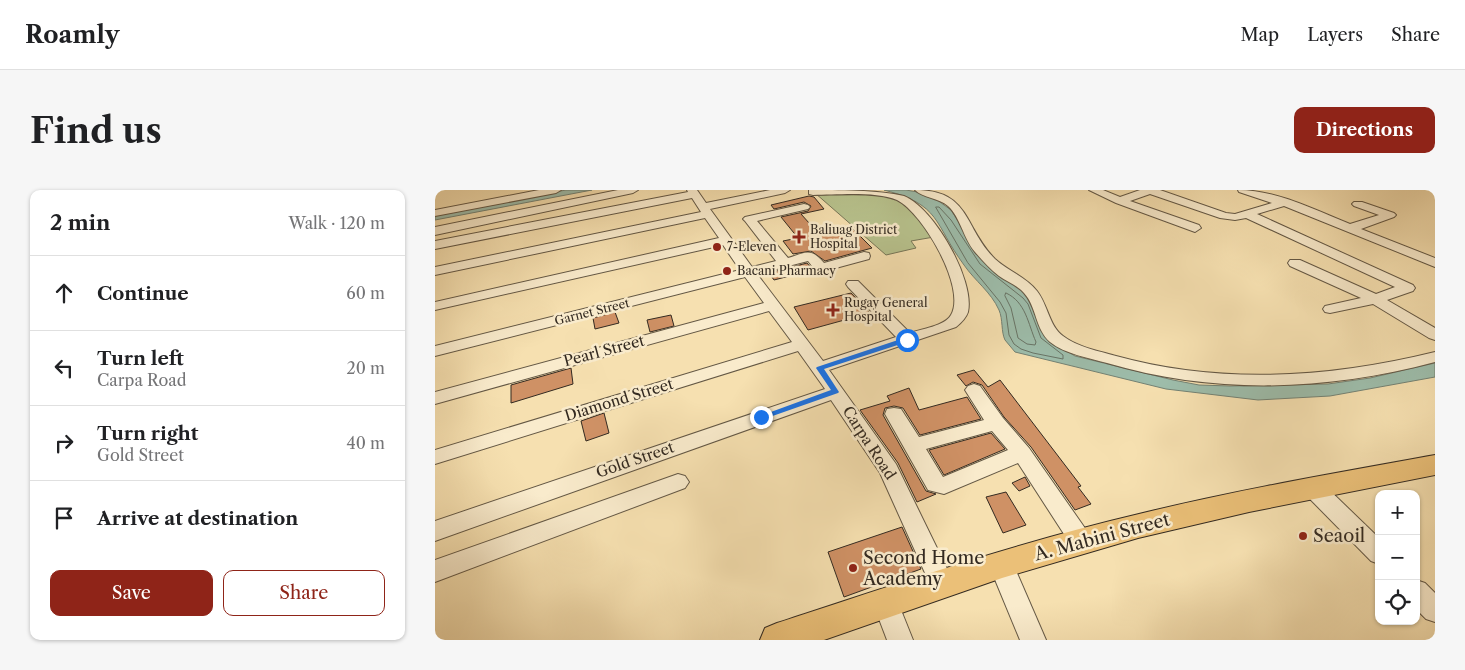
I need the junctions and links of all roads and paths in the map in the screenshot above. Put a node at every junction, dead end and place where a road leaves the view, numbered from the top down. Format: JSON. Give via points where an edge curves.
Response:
{"nodes":[{"id":1,"x":556,"y":190,"type":"edge"},
{"id":2,"x":633,"y":190,"type":"edge"},
{"id":3,"x":785,"y":190,"type":"edge"},
{"id":4,"x":920,"y":190,"type":"edge"},
{"id":5,"x":1094,"y":190,"type":"edge"},
{"id":6,"x":1150,"y":190,"type":"edge"},
{"id":7,"x":1243,"y":190,"type":"edge"},
{"id":8,"x":813,"y":192,"type":"dead end"},
{"id":9,"x":699,"y":198,"type":"edge"},
{"id":10,"x":1120,"y":200,"type":"junction"},
{"id":11,"x":1283,"y":203,"type":"junction"},
{"id":12,"x":1358,"y":204,"type":"dead end"},
{"id":13,"x":804,"y":207,"type":"dead end"},
{"id":14,"x":435,"y":213,"type":"edge"},
{"id":15,"x":1245,"y":213,"type":"junction"},
{"id":16,"x":1195,"y":228,"type":"dead end"},
{"id":17,"x":1351,"y":228,"type":"junction"},
{"id":18,"x":435,"y":231,"type":"edge"},
{"id":19,"x":727,"y":240,"type":"junction"},
{"id":20,"x":435,"y":245,"type":"edge"},
{"id":21,"x":864,"y":256,"type":"dead end"},
{"id":22,"x":784,"y":262,"type":"junction"},
{"id":23,"x":1295,"y":263,"type":"dead end"},
{"id":24,"x":1435,"y":263,"type":"edge"},
{"id":25,"x":435,"y":271,"type":"edge"},
{"id":26,"x":749,"y":272,"type":"junction"},
{"id":27,"x":853,"y":284,"type":"dead end"},
{"id":28,"x":1375,"y":299,"type":"junction"},
{"id":29,"x":773,"y":305,"type":"junction"},
{"id":30,"x":435,"y":306,"type":"edge"},
{"id":31,"x":1330,"y":309,"type":"dead end"},
{"id":32,"x":1435,"y":335,"type":"edge"},
{"id":33,"x":907,"y":340,"type":"junction"},
{"id":34,"x":802,"y":344,"type":"junction"},
{"id":35,"x":435,"y":351,"type":"edge"},
{"id":36,"x":1435,"y":357,"type":"edge"},
{"id":37,"x":819,"y":368,"type":"junction"},
{"id":38,"x":974,"y":390,"type":"dead end"},
{"id":39,"x":835,"y":392,"type":"junction"},
{"id":40,"x":435,"y":398,"type":"edge"},
{"id":41,"x":894,"y":414,"type":"dead end"},
{"id":42,"x":996,"y":423,"type":"junction"},
{"id":43,"x":914,"y":445,"type":"junction"},
{"id":44,"x":1022,"y":453,"type":"junction"},
{"id":45,"x":435,"y":457,"type":"edge"},
{"id":46,"x":1435,"y":465,"type":"edge"},
{"id":47,"x":678,"y":482,"type":"dead end"},
{"id":48,"x":1313,"y":488,"type":"junction"},
{"id":49,"x":435,"y":531,"type":"edge"},
{"id":50,"x":1081,"y":541,"type":"junction"},
{"id":51,"x":1375,"y":550,"type":"edge"},
{"id":52,"x":1001,"y":565,"type":"junction"},
{"id":53,"x":435,"y":571,"type":"edge"},
{"id":54,"x":943,"y":585,"type":"junction"},
{"id":55,"x":1420,"y":596,"type":"edge"},
{"id":56,"x":886,"y":603,"type":"junction"},
{"id":57,"x":1435,"y":610,"type":"edge"},
{"id":58,"x":777,"y":640,"type":"edge"},
{"id":59,"x":900,"y":640,"type":"edge"},
{"id":60,"x":1033,"y":640,"type":"edge"}],
"edges":[{"from":1,"to":14,"type":"street"},
{"from":2,"to":18,"type":"street"},
{"from":3,"to":9,"type":"street"},
{"from":4,"to":36,"type":"street","via":[[942,197],[958,210],[978,248],[1031,292],[1051,333],[1064,345],[1151,370],[1202,379],[1264,382],[1355,375]]},
{"from":5,"to":10,"type":"street"},
{"from":6,"to":10,"type":"street"},
{"from":6,"to":15,"type":"street","via":[[1224,216],[1235,217]]},
{"from":7,"to":11,"type":"street"},
{"from":8,"to":33,"type":"street","via":[[893,196],[909,203],[923,215],[959,282],[960,312],[951,324]]},
{"from":9,"to":19,"type":"street","name":"Carpa Road"},
{"from":9,"to":20,"type":"street"},
{"from":9,"to":25,"type":"street"},
{"from":10,"to":16,"type":"street"},
{"from":11,"to":15,"type":"street"},
{"from":11,"to":17,"type":"street"},
{"from":12,"to":17,"type":"street","via":[[1390,215]]},
{"from":13,"to":22,"type":"street","via":[[749,219]]},
{"from":15,"to":28,"type":"street","via":[[1409,288]]},
{"from":17,"to":24,"type":"street"},
{"from":19,"to":26,"type":"street","name":"Carpa Road"},
{"from":19,"to":30,"type":"street"},
{"from":21,"to":22,"type":"street","via":[[821,268],[811,256]]},
{"from":22,"to":26,"type":"street"},
{"from":23,"to":28,"type":"street"},
{"from":26,"to":29,"type":"street","name":"Carpa Road"},
{"from":26,"to":35,"type":"street","name":"Garnet Street"},
{"from":27,"to":33,"type":"street"},
{"from":28,"to":31,"type":"street"},
{"from":28,"to":32,"type":"street"},
{"from":29,"to":34,"type":"street","name":"Carpa Road"},
{"from":29,"to":40,"type":"street","name":"Pearl Street"},
{"from":33,"to":37,"type":"street"},
{"from":34,"to":37,"type":"street","name":"Carpa Road"},
{"from":34,"to":45,"type":"street","name":"Diamond Street"},
{"from":37,"to":39,"type":"street","name":"Carpa Road"},
{"from":38,"to":42,"type":"street"},
{"from":39,"to":49,"type":"street","name":"Gold Street"},
{"from":39,"to":54,"type":"street","name":"Carpa Road","via":[[889,470]]},
{"from":41,"to":43,"type":"street"},
{"from":42,"to":43,"type":"street"},
{"from":42,"to":44,"type":"street"},
{"from":43,"to":44,"type":"street","via":[[936,484],[944,486]]},
{"from":44,"to":50,"type":"street"},
{"from":46,"to":48,"type":"main road","name":"A. Mabini Street"},
{"from":47,"to":53,"type":"street"},
{"from":48,"to":50,"type":"main road","name":"A. Mabini Street"},
{"from":48,"to":51,"type":"street"},
{"from":50,"to":52,"type":"main road","name":"A. Mabini Street"},
{"from":52,"to":54,"type":"main road","name":"A. Mabini Street"},
{"from":52,"to":60,"type":"street"},
{"from":54,"to":56,"type":"main road","name":"A. Mabini Street"},
{"from":55,"to":57,"type":"street"},
{"from":56,"to":58,"type":"main road","name":"A. Mabini Street"},
{"from":56,"to":59,"type":"street"}]}
